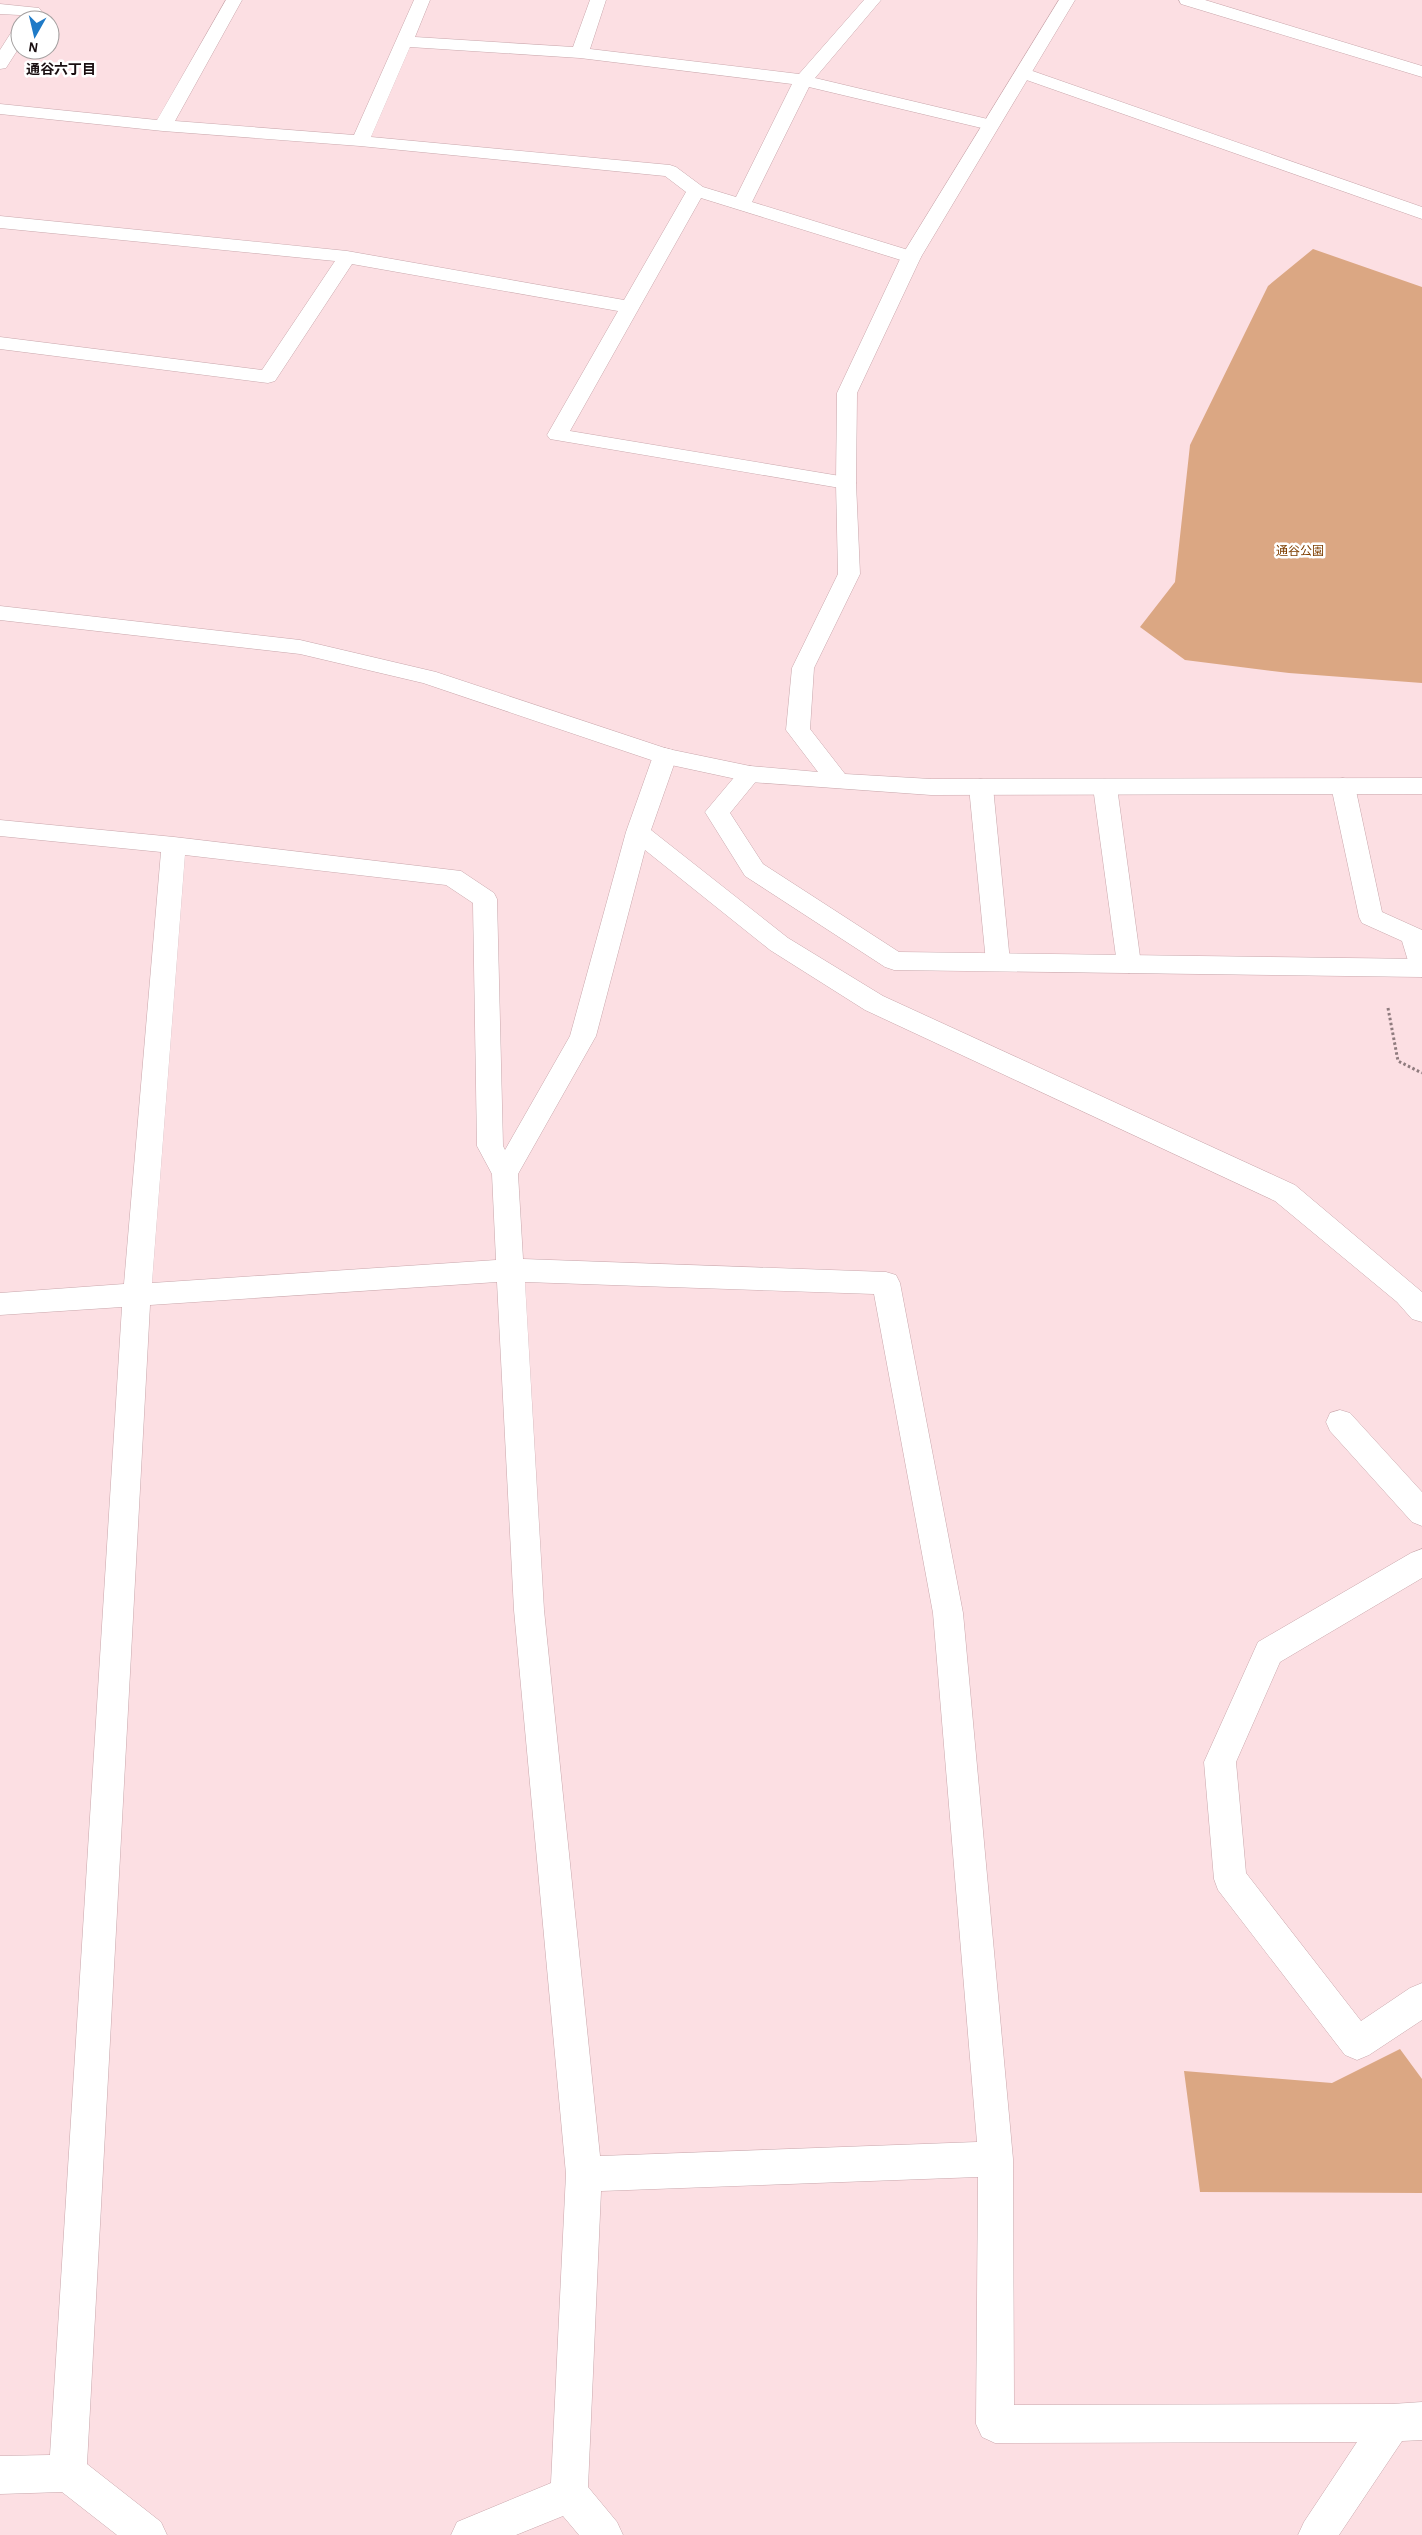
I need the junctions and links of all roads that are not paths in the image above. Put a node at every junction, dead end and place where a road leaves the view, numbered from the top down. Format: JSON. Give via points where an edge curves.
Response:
{"nodes":[{"id":1,"x":234,"y":0,"type":"edge"},
{"id":2,"x":422,"y":0,"type":"edge"},
{"id":3,"x":598,"y":0,"type":"edge"},
{"id":4,"x":873,"y":0,"type":"edge"},
{"id":5,"x":1067,"y":0,"type":"edge"},
{"id":6,"x":1187,"y":0,"type":"edge"},
{"id":7,"x":0,"y":9,"type":"edge"},
{"id":8,"x":17,"y":10,"type":"edge"},
{"id":9,"x":403,"y":41,"type":"junction"},
{"id":10,"x":10,"y":48,"type":"edge"},
{"id":11,"x":580,"y":53,"type":"junction"},
{"id":12,"x":0,"y":64,"type":"edge"},
{"id":13,"x":1422,"y":72,"type":"edge"},
{"id":14,"x":1024,"y":73,"type":"junction"},
{"id":15,"x":803,"y":80,"type":"junction"},
{"id":16,"x":0,"y":109,"type":"edge"},
{"id":17,"x":990,"y":125,"type":"junction"},
{"id":18,"x":163,"y":126,"type":"junction"},
{"id":19,"x":360,"y":141,"type":"junction"},
{"id":20,"x":696,"y":191,"type":"junction"},
{"id":21,"x":741,"y":206,"type":"junction"},
{"id":22,"x":1422,"y":213,"type":"edge"},
{"id":23,"x":0,"y":222,"type":"edge"},
{"id":24,"x":347,"y":257,"type":"junction"},
{"id":25,"x":912,"y":257,"type":"junction"},
{"id":26,"x":631,"y":307,"type":"junction"},
{"id":27,"x":0,"y":344,"type":"edge"},
{"id":28,"x":846,"y":483,"type":"junction"},
{"id":29,"x":0,"y":613,"type":"edge"},
{"id":30,"x":665,"y":756,"type":"junction"},
{"id":31,"x":750,"y":774,"type":"junction"},
{"id":32,"x":838,"y":782,"type":"junction"},
{"id":33,"x":1343,"y":786,"type":"junction"},
{"id":34,"x":1422,"y":786,"type":"edge"},
{"id":35,"x":982,"y":787,"type":"junction"},
{"id":36,"x":1105,"y":787,"type":"junction"},
{"id":37,"x":0,"y":828,"type":"edge"},
{"id":38,"x":638,"y":832,"type":"junction"},
{"id":39,"x":174,"y":845,"type":"junction"},
{"id":40,"x":998,"y":962,"type":"junction"},
{"id":41,"x":1129,"y":964,"type":"junction"},
{"id":42,"x":1421,"y":968,"type":"edge"},
{"id":43,"x":506,"y":1174,"type":"junction"},
{"id":44,"x":509,"y":1270,"type":"junction"},
{"id":45,"x":136,"y":1294,"type":"junction"},
{"id":46,"x":0,"y":1304,"type":"edge"},
{"id":47,"x":1422,"y":1311,"type":"edge"},
{"id":48,"x":1340,"y":1422,"type":"dead end"},
{"id":49,"x":1422,"y":1513,"type":"edge"},
{"id":50,"x":1422,"y":1562,"type":"edge"},
{"id":51,"x":1422,"y":2000,"type":"edge"},
{"id":52,"x":996,"y":2160,"type":"junction"},
{"id":53,"x":584,"y":2174,"type":"junction"},
{"id":54,"x":1407,"y":2422,"type":"edge"},
{"id":55,"x":68,"y":2473,"type":"junction"},
{"id":56,"x":0,"y":2476,"type":"edge"},
{"id":57,"x":569,"y":2494,"type":"junction"},
{"id":58,"x":148,"y":2535,"type":"edge"},
{"id":59,"x":470,"y":2535,"type":"edge"},
{"id":60,"x":604,"y":2535,"type":"edge"},
{"id":61,"x":1317,"y":2535,"type":"edge"}],
"edges":[{"from":1,"to":18,"type":"street"},
{"from":2,"to":9,"type":"street"},
{"from":3,"to":11,"type":"street"},
{"from":4,"to":15,"type":"street"},
{"from":5,"to":14,"type":"street"},
{"from":6,"to":13,"type":"street"},
{"from":7,"to":8,"type":"street"},
{"from":9,"to":11,"type":"street"},
{"from":9,"to":19,"type":"street"},
{"from":10,"to":12,"type":"street"},
{"from":11,"to":15,"type":"street"},
{"from":14,"to":17,"type":"street"},
{"from":14,"to":22,"type":"street"},
{"from":15,"to":17,"type":"street"},
{"from":15,"to":21,"type":"street"},
{"from":16,"to":18,"type":"street"},
{"from":17,"to":25,"type":"street"},
{"from":18,"to":19,"type":"street"},
{"from":19,"to":20,"type":"street","via":[[670,171]]},
{"from":20,"to":21,"type":"street"},
{"from":20,"to":26,"type":"street"},
{"from":21,"to":25,"type":"street"},
{"from":23,"to":24,"type":"street"},
{"from":24,"to":26,"type":"street"},
{"from":24,"to":27,"type":"street","via":[[268,377]]},
{"from":25,"to":28,"type":"street","via":[[847,393]]},
{"from":26,"to":28,"type":"street","via":[[557,435]]},
{"from":28,"to":32,"type":"street","via":[[849,574],[803,668],[798,730]]},
{"from":29,"to":30,"type":"street","via":[[300,647],[428,677]]},
{"from":30,"to":31,"type":"street"},
{"from":30,"to":38,"type":"street"},
{"from":31,"to":32,"type":"street"},
{"from":31,"to":40,"type":"street","via":[[718,812],[754,870],[894,961]]},
{"from":32,"to":35,"type":"street"},
{"from":33,"to":34,"type":"street"},
{"from":33,"to":36,"type":"street"},
{"from":33,"to":42,"type":"street","via":[[1370,917],[1414,936]]},
{"from":35,"to":36,"type":"street"},
{"from":35,"to":40,"type":"street"},
{"from":36,"to":41,"type":"street"},
{"from":37,"to":39,"type":"street"},
{"from":38,"to":43,"type":"street","via":[[583,1036]]},
{"from":38,"to":47,"type":"street","via":[[779,944],[874,1003],[1285,1193],[1407,1294]]},
{"from":39,"to":43,"type":"street","via":[[452,877],[485,900],[490,1146]]},
{"from":39,"to":45,"type":"street"},
{"from":40,"to":41,"type":"street"},
{"from":41,"to":42,"type":"street"},
{"from":43,"to":44,"type":"street"},
{"from":44,"to":45,"type":"street"},
{"from":44,"to":52,"type":"street","via":[[886,1283],[948,1613]]},
{"from":44,"to":53,"type":"street","via":[[529,1610]]},
{"from":45,"to":46,"type":"street"},
{"from":45,"to":55,"type":"street"},
{"from":48,"to":49,"type":"street"},
{"from":50,"to":51,"type":"street","via":[[1269,1652],[1220,1762],[1230,1879],[1357,2043]]},
{"from":52,"to":53,"type":"street"},
{"from":52,"to":54,"type":"street","via":[[995,2424]]},
{"from":53,"to":57,"type":"street"},
{"from":54,"to":61,"type":"street"},
{"from":55,"to":56,"type":"street"},
{"from":55,"to":58,"type":"street"},
{"from":57,"to":59,"type":"street"},
{"from":57,"to":60,"type":"street"}]}
